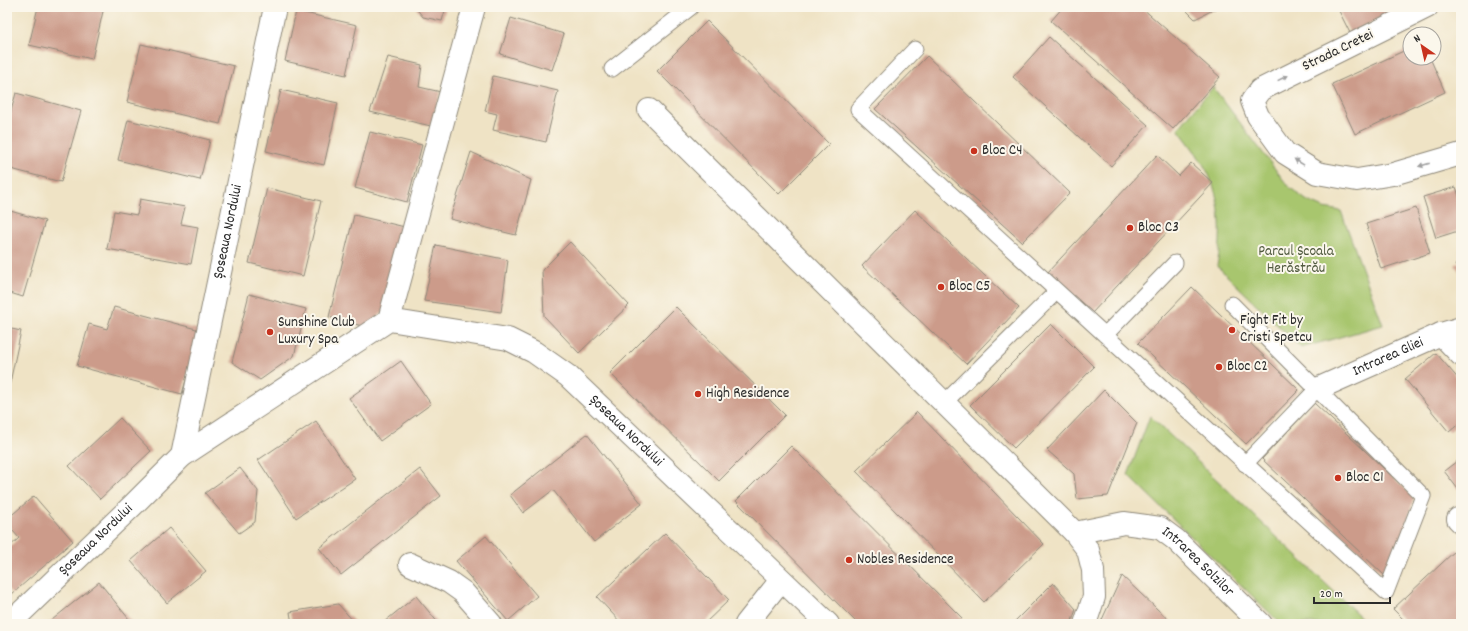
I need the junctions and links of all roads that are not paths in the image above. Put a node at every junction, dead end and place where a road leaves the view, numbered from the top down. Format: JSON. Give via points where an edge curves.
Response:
{"nodes":[{"id":1,"x":275,"y":7,"type":"edge"},
{"id":2,"x":474,"y":7,"type":"edge"},
{"id":3,"x":691,"y":7,"type":"edge"},
{"id":4,"x":1427,"y":7,"type":"edge"},
{"id":5,"x":914,"y":50,"type":"dead end"},
{"id":6,"x":612,"y":69,"type":"dead end"},
{"id":7,"x":648,"y":110,"type":"dead end"},
{"id":8,"x":1461,"y":154,"type":"edge"},
{"id":9,"x":1175,"y":263,"type":"dead end"},
{"id":10,"x":1057,"y":291,"type":"junction"},
{"id":11,"x":1232,"y":304,"type":"dead end"},
{"id":12,"x":389,"y":320,"type":"junction"},
{"id":13,"x":1461,"y":328,"type":"edge"},
{"id":14,"x":1441,"y":334,"type":"junction"},
{"id":15,"x":1105,"y":335,"type":"junction"},
{"id":16,"x":1461,"y":355,"type":"edge"},
{"id":17,"x":1317,"y":389,"type":"junction"},
{"id":18,"x":944,"y":403,"type":"junction"},
{"id":19,"x":182,"y":456,"type":"junction"},
{"id":20,"x":1245,"y":464,"type":"junction"},
{"id":21,"x":1075,"y":533,"type":"junction"},
{"id":22,"x":410,"y":564,"type":"dead end"},
{"id":23,"x":781,"y":580,"type":"junction"},
{"id":24,"x":9,"y":624,"type":"edge"},
{"id":25,"x":491,"y":624,"type":"edge"},
{"id":26,"x":746,"y":624,"type":"edge"},
{"id":27,"x":828,"y":624,"type":"edge"},
{"id":28,"x":1085,"y":624,"type":"edge"},
{"id":29,"x":1261,"y":624,"type":"edge"}],
"edges":[{"from":1,"to":19,"type":"street","name":"Șoseaua Nordului"},
{"from":2,"to":12,"type":"street"},
{"from":3,"to":6,"type":"lane"},
{"from":8,"to":4,"type":"street","name":"Strada Cretei","one_way":true,"via":[[1393,174],[1357,180],[1317,173],[1285,153],[1258,116],[1252,101],[1260,90]]},
{"from":5,"to":10,"type":"lane","via":[[858,109]]},
{"from":7,"to":18,"type":"street"},
{"from":9,"to":15,"type":"lane"},
{"from":10,"to":15,"type":"lane"},
{"from":10,"to":18,"type":"lane"},
{"from":11,"to":17,"type":"lane"},
{"from":12,"to":19,"type":"street","name":"Șoseaua Nordului"},
{"from":12,"to":23,"type":"street","name":"Șoseaua Nordului","via":[[508,339],[534,352],[568,376]]},
{"from":13,"to":14,"type":"street","name":"Intrarea Gliei"},
{"from":14,"to":16,"type":"street"},
{"from":14,"to":17,"type":"street","name":"Intrarea Gliei"},
{"from":15,"to":20,"type":"lane"},
{"from":17,"to":20,"type":"lane"},
{"from":17,"to":20,"type":"lane","via":[[1423,496],[1386,592]]},
{"from":18,"to":21,"type":"street"},
{"from":19,"to":24,"type":"street","name":"Șoseaua Nordului"},
{"from":21,"to":28,"type":"street","via":[[1088,550],[1093,570],[1094,597]]},
{"from":21,"to":29,"type":"street","name":"Intrarea Solzilor","via":[[1124,523],[1160,528],[1176,540]]},
{"from":22,"to":25,"type":"street","via":[[449,582],[463,592]]},
{"from":23,"to":26,"type":"street"},
{"from":23,"to":27,"type":"street","name":"Șoseaua Nordului"}]}
